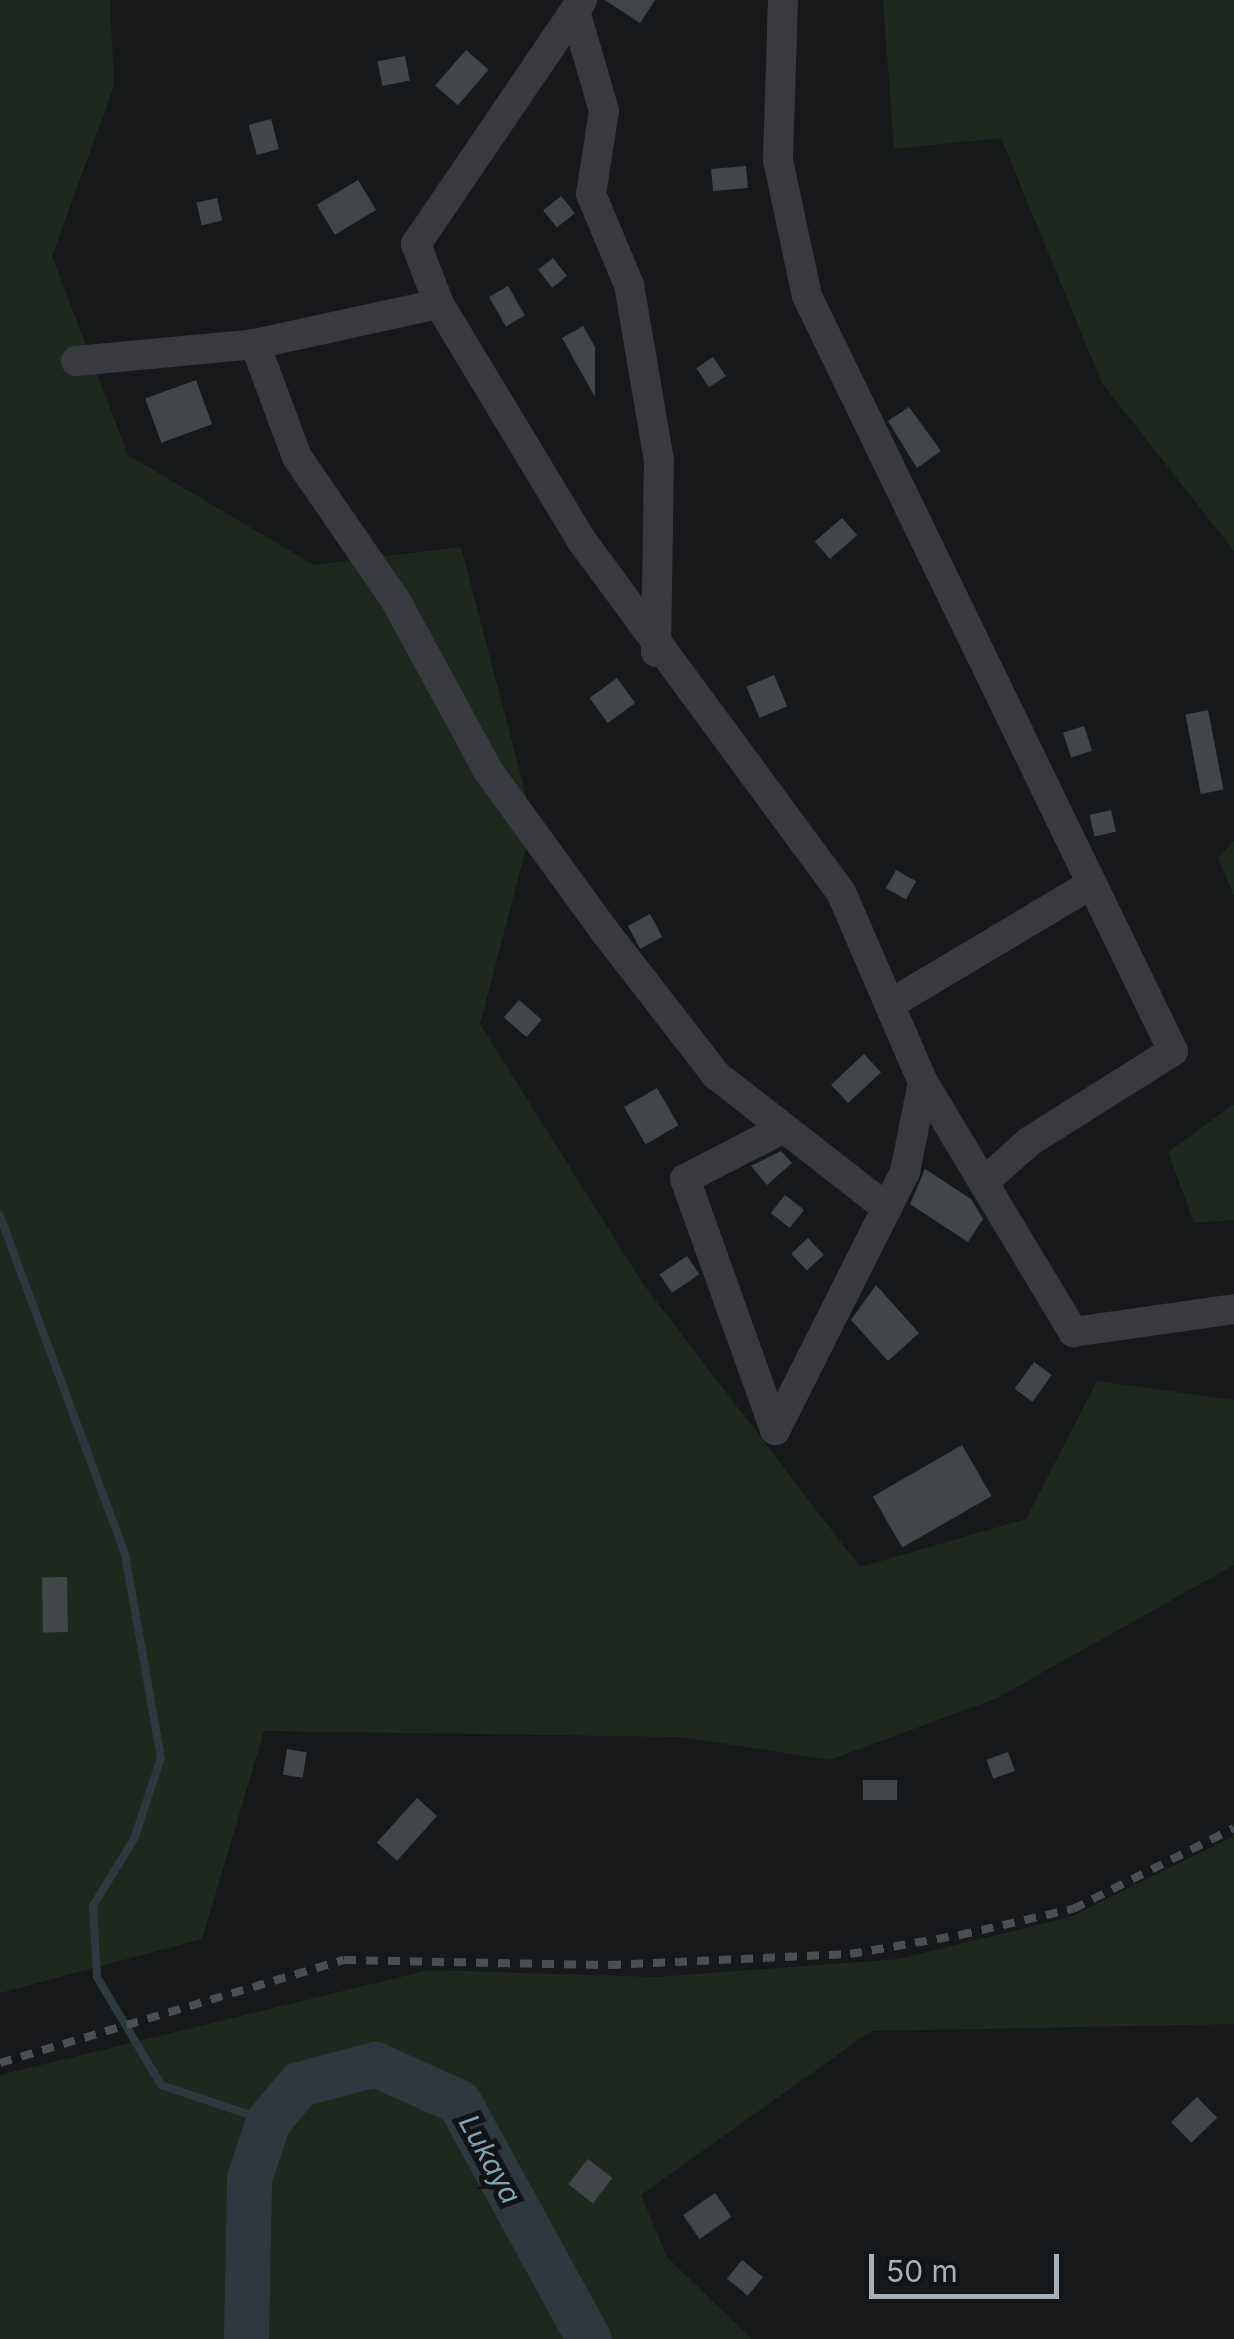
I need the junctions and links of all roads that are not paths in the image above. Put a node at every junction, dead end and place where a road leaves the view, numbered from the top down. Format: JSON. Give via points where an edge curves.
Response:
{"nodes":[{"id":1,"x":783,"y":0,"type":"edge"},
{"id":2,"x":578,"y":6,"type":"edge"},
{"id":3,"x":438,"y":304,"type":"junction"},
{"id":4,"x":255,"y":344,"type":"junction"},
{"id":5,"x":76,"y":361,"type":"dead end"},
{"id":6,"x":656,"y":652,"type":"junction"},
{"id":7,"x":1092,"y":884,"type":"junction"},
{"id":8,"x":892,"y":1003,"type":"junction"},
{"id":9,"x":924,"y":1082,"type":"junction"},
{"id":10,"x":782,"y":1129,"type":"junction"},
{"id":11,"x":984,"y":1182,"type":"junction"},
{"id":12,"x":887,"y":1208,"type":"junction"},
{"id":13,"x":1234,"y":1309,"type":"edge"}],
"edges":[{"from":1,"to":7,"type":"street","via":[[778,160],[807,296]]},
{"from":2,"to":3,"type":"street","via":[[416,244]]},
{"from":2,"to":6,"type":"street","via":[[604,111],[591,194],[629,284],[659,460]]},
{"from":3,"to":4,"type":"street"},
{"from":3,"to":6,"type":"street"},
{"from":4,"to":5,"type":"street"},
{"from":4,"to":10,"type":"street","via":[[297,457],[396,600],[488,772],[698,1054]]},
{"from":6,"to":8,"type":"street","via":[[842,892]]},
{"from":7,"to":8,"type":"street"},
{"from":7,"to":11,"type":"street","via":[[1172,1052],[1030,1141]]},
{"from":8,"to":9,"type":"street"},
{"from":9,"to":11,"type":"street"},
{"from":9,"to":12,"type":"street","via":[[905,1172]]},
{"from":10,"to":12,"type":"street"},
{"from":10,"to":12,"type":"street","via":[[686,1179],[776,1430]]},
{"from":11,"to":13,"type":"street","via":[[1074,1332]]}]}
